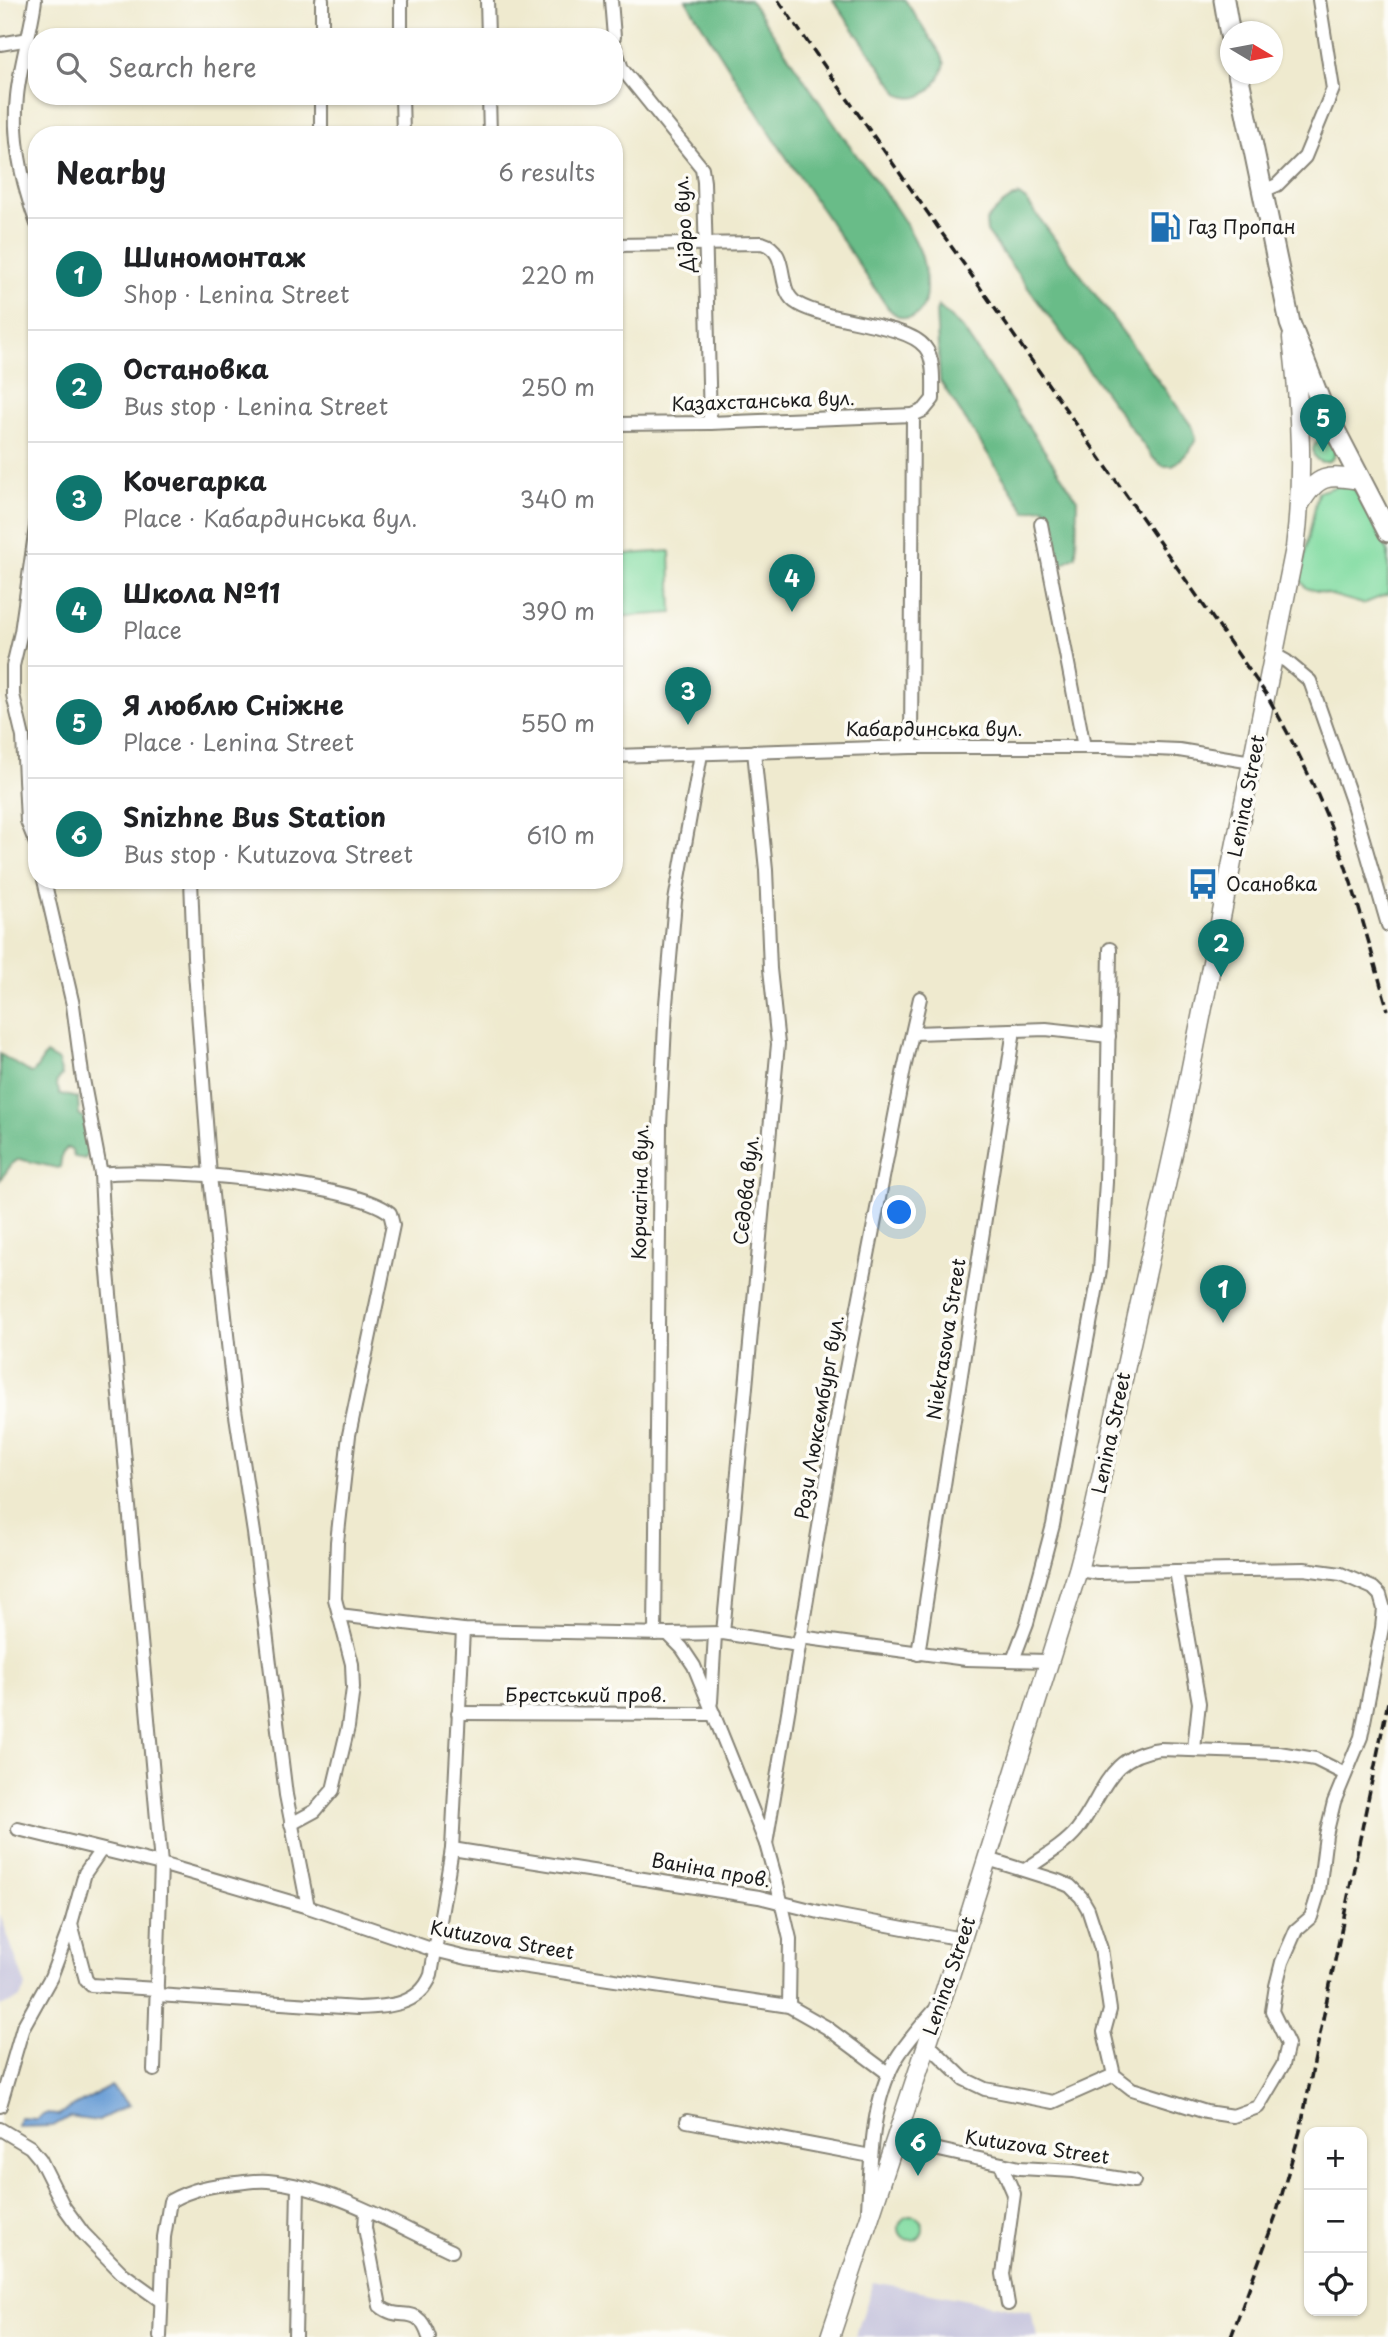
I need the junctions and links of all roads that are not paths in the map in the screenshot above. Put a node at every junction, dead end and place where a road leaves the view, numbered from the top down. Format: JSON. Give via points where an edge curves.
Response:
{"nodes":[{"id":1,"x":35,"y":0,"type":"edge"},
{"id":2,"x":322,"y":0,"type":"edge"},
{"id":3,"x":401,"y":0,"type":"edge"},
{"id":4,"x":487,"y":0,"type":"edge"},
{"id":5,"x":611,"y":0,"type":"edge"},
{"id":6,"x":1224,"y":0,"type":"edge"},
{"id":7,"x":1319,"y":0,"type":"edge"},
{"id":8,"x":1228,"y":21,"type":"edge"},
{"id":9,"x":31,"y":28,"type":"edge"},
{"id":10,"x":322,"y":28,"type":"edge"},
{"id":11,"x":401,"y":28,"type":"edge"},
{"id":12,"x":488,"y":28,"type":"edge"},
{"id":13,"x":613,"y":28,"type":"edge"},
{"id":14,"x":28,"y":39,"type":"edge"},
{"id":15,"x":0,"y":44,"type":"edge"},
{"id":16,"x":28,"y":44,"type":"edge"},
{"id":17,"x":623,"y":70,"type":"edge"},
{"id":18,"x":1240,"y":84,"type":"edge"},
{"id":19,"x":321,"y":105,"type":"edge"},
{"id":20,"x":402,"y":105,"type":"edge"},
{"id":21,"x":489,"y":105,"type":"edge"},
{"id":22,"x":321,"y":126,"type":"edge"},
{"id":23,"x":403,"y":126,"type":"edge"},
{"id":24,"x":490,"y":126,"type":"edge"},
{"id":25,"x":1263,"y":191,"type":"junction"},
{"id":26,"x":28,"y":199,"type":"edge"},
{"id":27,"x":623,"y":245,"type":"edge"},
{"id":28,"x":706,"y":245,"type":"junction"},
{"id":29,"x":1290,"y":323,"type":"junction"},
{"id":30,"x":913,"y":415,"type":"junction"},
{"id":31,"x":710,"y":423,"type":"junction"},
{"id":32,"x":623,"y":424,"type":"edge"},
{"id":33,"x":1360,"y":480,"type":"junction"},
{"id":34,"x":1300,"y":504,"type":"junction"},
{"id":35,"x":1041,"y":524,"type":"dead end"},
{"id":36,"x":1388,"y":532,"type":"edge"},
{"id":37,"x":28,"y":583,"type":"edge"},
{"id":38,"x":1275,"y":655,"type":"junction"},
{"id":39,"x":911,"y":747,"type":"junction"},
{"id":40,"x":1084,"y":747,"type":"junction"},
{"id":41,"x":754,"y":751,"type":"junction"},
{"id":42,"x":701,"y":754,"type":"junction"},
{"id":43,"x":623,"y":755,"type":"edge"},
{"id":44,"x":1252,"y":762,"type":"junction"},
{"id":45,"x":28,"y":783,"type":"edge"},
{"id":46,"x":46,"y":889,"type":"edge"},
{"id":47,"x":191,"y":889,"type":"edge"},
{"id":48,"x":1388,"y":925,"type":"edge"},
{"id":49,"x":1110,"y":949,"type":"dead end"},
{"id":50,"x":920,"y":998,"type":"dead end"},
{"id":51,"x":1014,"y":1030,"type":"junction"},
{"id":52,"x":914,"y":1033,"type":"junction"},
{"id":53,"x":1109,"y":1036,"type":"junction"},
{"id":54,"x":101,"y":1174,"type":"junction"},
{"id":55,"x":210,"y":1176,"type":"junction"},
{"id":56,"x":1078,"y":1570,"type":"junction"},
{"id":57,"x":1176,"y":1571,"type":"junction"},
{"id":58,"x":340,"y":1615,"type":"junction"},
{"id":59,"x":463,"y":1630,"type":"junction"},
{"id":60,"x":719,"y":1633,"type":"junction"},
{"id":61,"x":661,"y":1634,"type":"junction"},
{"id":62,"x":799,"y":1641,"type":"junction"},
{"id":63,"x":918,"y":1654,"type":"junction"},
{"id":64,"x":1013,"y":1660,"type":"junction"},
{"id":65,"x":1047,"y":1661,"type":"junction"},
{"id":66,"x":713,"y":1710,"type":"junction"},
{"id":67,"x":458,"y":1713,"type":"junction"},
{"id":68,"x":1194,"y":1749,"type":"junction"},
{"id":69,"x":1345,"y":1774,"type":"junction"},
{"id":70,"x":291,"y":1824,"type":"junction"},
{"id":71,"x":18,"y":1829,"type":"dead end"},
{"id":72,"x":766,"y":1844,"type":"junction"},
{"id":73,"x":452,"y":1849,"type":"junction"},
{"id":74,"x":100,"y":1850,"type":"junction"},
{"id":75,"x":988,"y":1858,"type":"junction"},
{"id":76,"x":161,"y":1864,"type":"junction"},
{"id":77,"x":1025,"y":1870,"type":"junction"},
{"id":78,"x":782,"y":1902,"type":"junction"},
{"id":79,"x":308,"y":1907,"type":"junction"},
{"id":80,"x":71,"y":1924,"type":"junction"},
{"id":81,"x":962,"y":1939,"type":"junction"},
{"id":82,"x":434,"y":1950,"type":"junction"},
{"id":83,"x":157,"y":1992,"type":"junction"},
{"id":84,"x":940,"y":2004,"type":"junction"},
{"id":85,"x":789,"y":2006,"type":"junction"},
{"id":86,"x":927,"y":2043,"type":"junction"},
{"id":87,"x":154,"y":2070,"type":"dead end"},
{"id":88,"x":889,"y":2074,"type":"junction"},
{"id":89,"x":1114,"y":2075,"type":"junction"},
{"id":90,"x":0,"y":2106,"type":"edge"},
{"id":91,"x":687,"y":2121,"type":"dead end"},
{"id":92,"x":0,"y":2129,"type":"edge"},
{"id":93,"x":894,"y":2140,"type":"junction"},
{"id":94,"x":872,"y":2156,"type":"junction"},
{"id":95,"x":1000,"y":2164,"type":"junction"},
{"id":96,"x":1134,"y":2181,"type":"dead end"},
{"id":97,"x":298,"y":2186,"type":"junction"},
{"id":98,"x":366,"y":2211,"type":"junction"},
{"id":99,"x":866,"y":2227,"type":"junction"},
{"id":100,"x":452,"y":2250,"type":"dead end"},
{"id":101,"x":161,"y":2301,"type":"junction"},
{"id":102,"x":1008,"y":2304,"type":"dead end"},
{"id":103,"x":160,"y":2337,"type":"edge"},
{"id":104,"x":295,"y":2337,"type":"edge"},
{"id":105,"x":429,"y":2337,"type":"edge"},
{"id":106,"x":830,"y":2337,"type":"edge"}],
"edges":[{"from":1,"to":9,"type":"street"},
{"from":2,"to":10,"type":"street"},
{"from":3,"to":11,"type":"street"},
{"from":4,"to":12,"type":"street"},
{"from":5,"to":13,"type":"street"},
{"from":6,"to":8,"type":"main road"},
{"from":7,"to":25,"type":"street","via":[[1333,89],[1306,158],[1277,185]]},
{"from":14,"to":15,"type":"street"},
{"from":16,"to":26,"type":"street","via":[[15,128]]},
{"from":17,"to":28,"type":"street","name":"Дідро вул.","via":[[702,168]]},
{"from":18,"to":25,"type":"main road"},
{"from":19,"to":22,"type":"street"},
{"from":20,"to":23,"type":"street"},
{"from":21,"to":24,"type":"street"},
{"from":25,"to":29,"type":"main road"},
{"from":27,"to":28,"type":"street"},
{"from":28,"to":30,"type":"street","via":[[772,246],[788,294],[796,304],[899,332],[924,345],[933,399]]},
{"from":28,"to":31,"type":"street","name":"Дідро вул."},
{"from":29,"to":33,"type":"main road","via":[[1321,403]]},
{"from":29,"to":34,"type":"main road","name":"Lenina Street","via":[[1298,393]]},
{"from":30,"to":31,"type":"street","name":"Казахстанська вул."},
{"from":30,"to":39,"type":"street"},
{"from":31,"to":32,"type":"street","name":"Казахстанська вул."},
{"from":33,"to":34,"type":"main road","via":[[1320,479]]},
{"from":33,"to":36,"type":"main road"},
{"from":34,"to":38,"type":"main road","name":"Lenina Street"},
{"from":35,"to":40,"type":"street"},
{"from":37,"to":45,"type":"street","via":[[13,676]]},
{"from":38,"to":44,"type":"main road","name":"Lenina Street"},
{"from":38,"to":48,"type":"street","via":[[1310,681]]},
{"from":39,"to":40,"type":"street","name":"Кабардинська вул."},
{"from":39,"to":41,"type":"street","name":"Кабардинська вул."},
{"from":40,"to":44,"type":"street","name":"Кабардинська вул.","via":[[1179,750]]},
{"from":41,"to":42,"type":"street","name":"Кабардинська вул."},
{"from":41,"to":60,"type":"street","name":"Сєдова вул.","via":[[778,1044]]},
{"from":42,"to":43,"type":"street","name":"Кабардинська вул."},
{"from":42,"to":61,"type":"street","name":"Корчагіна вул.","via":[[675,901],[666,1004],[659,1168]]},
{"from":44,"to":56,"type":"main road","name":"Lenina Street","via":[[1180,1122]]},
{"from":46,"to":54,"type":"street","via":[[73,1004]]},
{"from":47,"to":55,"type":"street"},
{"from":49,"to":53,"type":"street"},
{"from":50,"to":52,"type":"street","name":"Рози Люксембург вул."},
{"from":51,"to":52,"type":"street"},
{"from":51,"to":53,"type":"street"},
{"from":51,"to":63,"type":"street","name":"Niekrasova Street"},
{"from":52,"to":62,"type":"street","name":"Рози Люксембург вул.","via":[[841,1395]]},
{"from":53,"to":64,"type":"street","via":[[1100,1270],[1053,1525]]},
{"from":54,"to":55,"type":"street","via":[[166,1171]]},
{"from":54,"to":76,"type":"street"},
{"from":55,"to":58,"type":"street","via":[[314,1188],[371,1202],[390,1213],[393,1225],[349,1435],[337,1542],[335,1599]]},
{"from":55,"to":70,"type":"street","via":[[235,1409]]},
{"from":56,"to":57,"type":"street"},
{"from":56,"to":65,"type":"main road","name":"Lenina Street"},
{"from":57,"to":68,"type":"street","via":[[1199,1703]]},
{"from":57,"to":69,"type":"street","via":[[1324,1571],[1341,1574],[1380,1595],[1384,1609],[1379,1654],[1362,1737]]},
{"from":58,"to":59,"type":"street"},
{"from":58,"to":70,"type":"street","via":[[353,1688],[339,1774],[327,1800]]},
{"from":59,"to":61,"type":"street"},
{"from":59,"to":67,"type":"street"},
{"from":60,"to":61,"type":"street"},
{"from":60,"to":62,"type":"street"},
{"from":60,"to":66,"type":"street","name":"Сєдова вул."},
{"from":61,"to":66,"type":"street","via":[[689,1657]]},
{"from":62,"to":63,"type":"street"},
{"from":62,"to":72,"type":"street","name":"Рози Люксембург вул."},
{"from":63,"to":64,"type":"street"},
{"from":64,"to":65,"type":"street"},
{"from":65,"to":75,"type":"main road","name":"Lenina Street"},
{"from":66,"to":67,"type":"street","name":"Брестський пров."},
{"from":66,"to":72,"type":"street"},
{"from":67,"to":73,"type":"street"},
{"from":68,"to":69,"type":"street","via":[[1296,1755]]},
{"from":68,"to":77,"type":"street","via":[[1146,1751],[1123,1763],[1077,1829]]},
{"from":69,"to":89,"type":"street","via":[[1325,1835],[1319,1891],[1311,1917],[1296,1930],[1276,1986],[1272,2011],[1288,2044],[1283,2065],[1258,2107],[1233,2116],[1206,2112],[1132,2089]]},
{"from":70,"to":79,"type":"street"},
{"from":71,"to":74,"type":"street","name":"Kutuzova Street"},
{"from":72,"to":78,"type":"street"},
{"from":73,"to":78,"type":"street","name":"Ваніна пров."},
{"from":73,"to":82,"type":"street"},
{"from":74,"to":76,"type":"street","name":"Kutuzova Street"},
{"from":74,"to":80,"type":"street","via":[[85,1873]]},
{"from":75,"to":77,"type":"street"},
{"from":75,"to":81,"type":"main road","name":"Lenina Street"},
{"from":76,"to":79,"type":"street","name":"Kutuzova Street"},
{"from":76,"to":83,"type":"street"},
{"from":77,"to":89,"type":"street","via":[[1070,1886],[1088,1909],[1107,1980],[1110,2010],[1104,2032]]},
{"from":78,"to":81,"type":"street","name":"Ваніна пров."},
{"from":78,"to":85,"type":"street","via":[[790,1939]]},
{"from":79,"to":82,"type":"street","name":"Kutuzova Street"},
{"from":80,"to":83,"type":"street","via":[[91,1985]]},
{"from":80,"to":90,"type":"street","via":[[51,1978],[23,2027]]},
{"from":81,"to":84,"type":"main road","name":"Lenina Street"},
{"from":82,"to":83,"type":"street","via":[[426,1987],[417,1996],[383,2007],[319,2007]]},
{"from":82,"to":85,"type":"street","name":"Kutuzova Street"},
{"from":83,"to":87,"type":"street"},
{"from":84,"to":86,"type":"main road","name":"Lenina Street"},
{"from":84,"to":88,"type":"street","via":[[901,2051]]},
{"from":85,"to":88,"type":"street","name":"Kutuzova Street"},
{"from":86,"to":89,"type":"street","via":[[964,2079],[985,2089],[1053,2102]]},
{"from":86,"to":93,"type":"main road","name":"Lenina Street"},
{"from":88,"to":94,"type":"street"},
{"from":91,"to":94,"type":"street"},
{"from":92,"to":101,"type":"street","via":[[30,2147],[40,2159],[83,2234],[122,2273]]},
{"from":93,"to":95,"type":"street","name":"Kutuzova Street"},
{"from":93,"to":99,"type":"main road","name":"Lenina Street"},
{"from":94,"to":99,"type":"street"},
{"from":95,"to":96,"type":"street","name":"Kutuzova Street"},
{"from":95,"to":102,"type":"street","via":[[1014,2194],[1003,2274]]},
{"from":97,"to":98,"type":"street"},
{"from":97,"to":101,"type":"street","via":[[265,2181],[210,2185],[170,2201]]},
{"from":97,"to":104,"type":"street"},
{"from":98,"to":100,"type":"street"},
{"from":98,"to":105,"type":"street","via":[[380,2306],[388,2313],[419,2318]]},
{"from":99,"to":106,"type":"main road","name":"Lenina Street"},
{"from":101,"to":103,"type":"street"}]}
